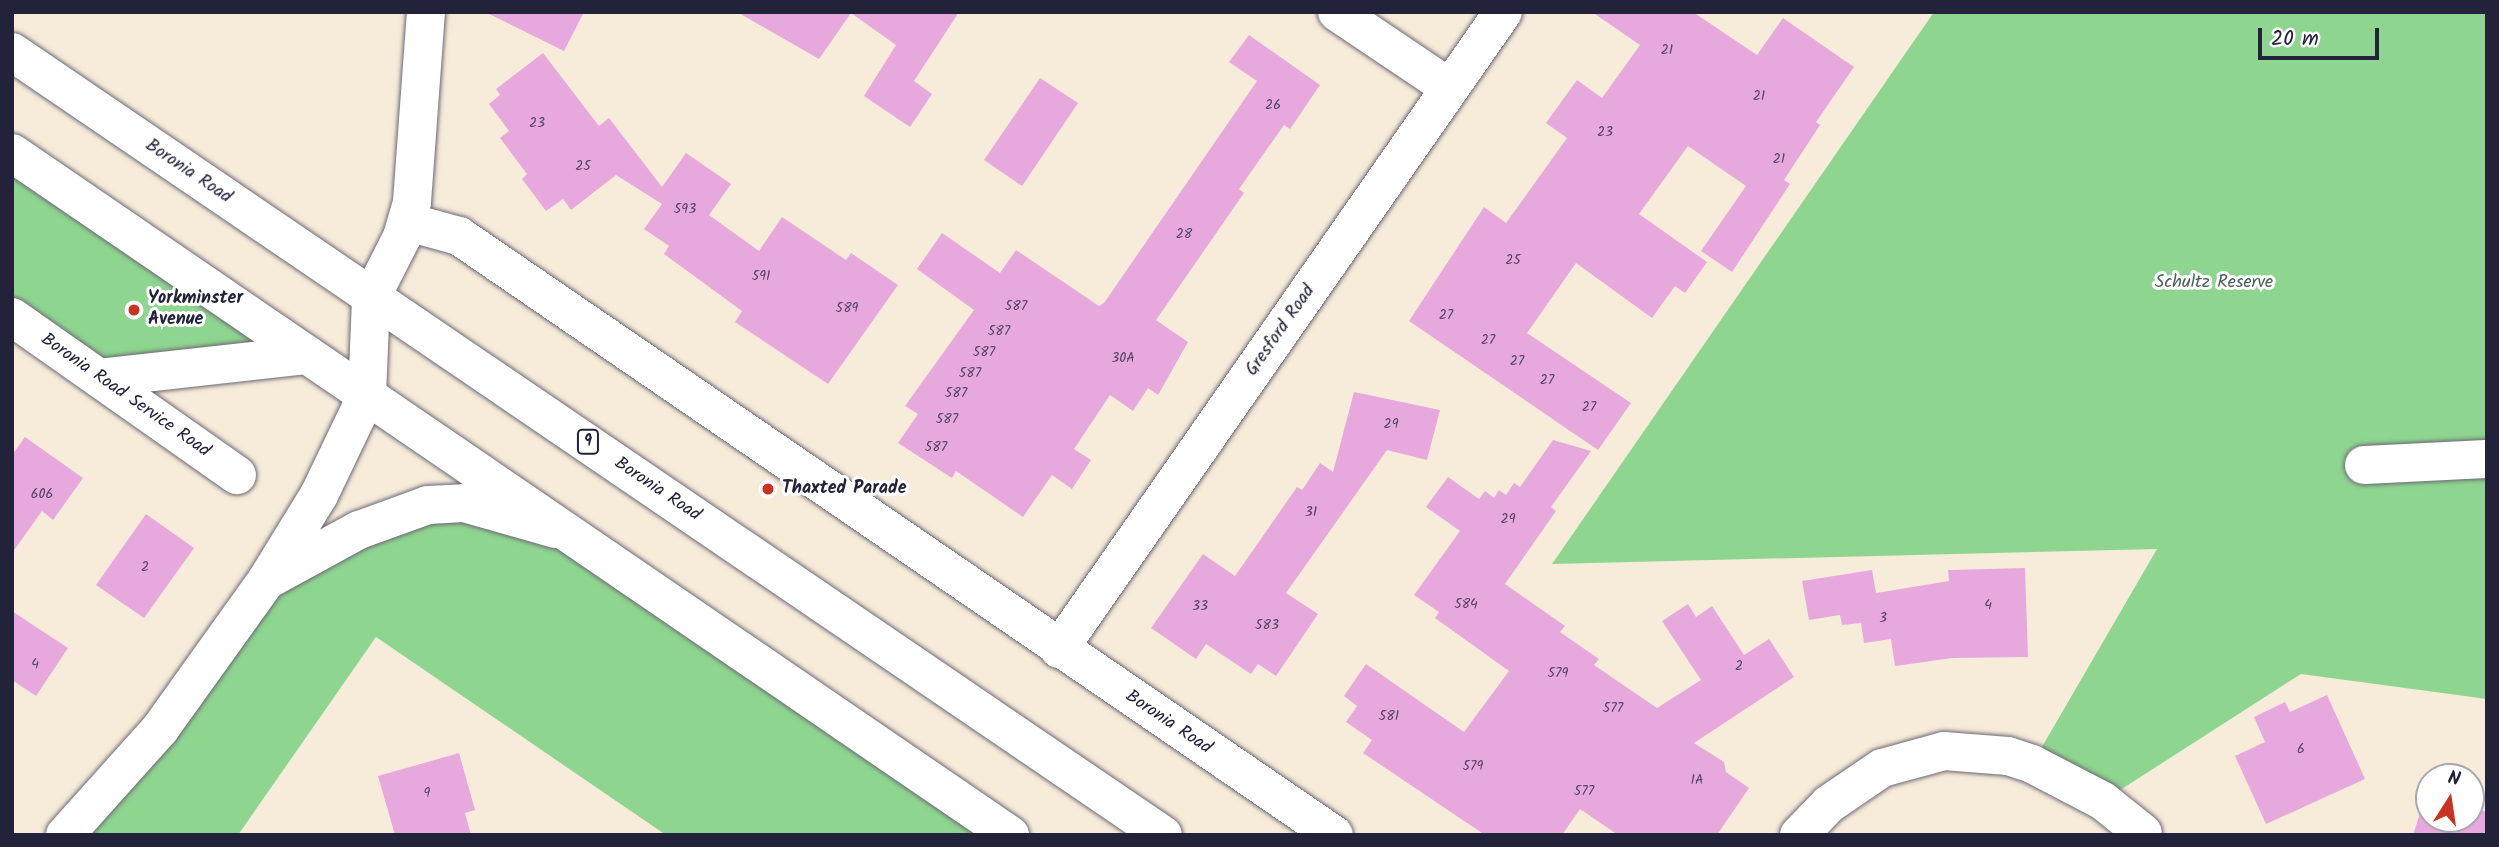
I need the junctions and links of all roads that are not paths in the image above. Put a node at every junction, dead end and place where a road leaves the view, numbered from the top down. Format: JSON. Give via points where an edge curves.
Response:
{"nodes":[{"id":1,"x":426,"y":12,"type":"edge"},
{"id":2,"x":1338,"y":12,"type":"edge"},
{"id":3,"x":1503,"y":12,"type":"edge"},
{"id":4,"x":12,"y":52,"type":"edge"},
{"id":5,"x":1450,"y":88,"type":"junction"},
{"id":6,"x":12,"y":153,"type":"edge"},
{"id":7,"x":408,"y":222,"type":"junction"},
{"id":8,"x":371,"y":298,"type":"junction"},
{"id":9,"x":12,"y":317,"type":"edge"},
{"id":10,"x":308,"y":355,"type":"junction"},
{"id":11,"x":99,"y":378,"type":"junction"},
{"id":12,"x":367,"y":395,"type":"junction"},
{"id":13,"x":2487,"y":459,"type":"edge"},
{"id":14,"x":2364,"y":465,"type":"dead end"},
{"id":15,"x":237,"y":475,"type":"dead end"},
{"id":16,"x":570,"y":534,"type":"junction"},
{"id":17,"x":266,"y":581,"type":"junction"},
{"id":18,"x":1059,"y":649,"type":"junction"},
{"id":19,"x":2143,"y":833,"type":"dead end"},
{"id":20,"x":65,"y":835,"type":"edge"},
{"id":21,"x":1010,"y":835,"type":"edge"},
{"id":22,"x":1163,"y":835,"type":"edge"},
{"id":23,"x":1334,"y":835,"type":"edge"},
{"id":24,"x":1800,"y":835,"type":"edge"}],
"edges":[{"from":1,"to":7,"type":"street"},
{"from":2,"to":5,"type":"street"},
{"from":3,"to":5,"type":"street","name":"Gresford Road"},
{"from":4,"to":8,"type":"street","name":"Boronia Road","number":"9"},
{"from":5,"to":18,"type":"street","name":"Gresford Road"},
{"from":6,"to":10,"type":"street"},
{"from":7,"to":8,"type":"street"},
{"from":7,"to":18,"type":"street","name":"Boronia Road","via":[[459,236]]},
{"from":8,"to":12,"type":"street"},
{"from":8,"to":22,"type":"street","name":"Boronia Road","number":"9"},
{"from":9,"to":11,"type":"street","name":"Boronia Road Service Road"},
{"from":10,"to":11,"type":"street"},
{"from":10,"to":12,"type":"street"},
{"from":11,"to":15,"type":"street","name":"Boronia Road Service Road"},
{"from":12,"to":16,"type":"street"},
{"from":12,"to":17,"type":"street","via":[[319,495]]},
{"from":13,"to":14,"type":"street"},
{"from":16,"to":17,"type":"street","via":[[464,503],[428,505],[359,530]]},
{"from":16,"to":21,"type":"street"},
{"from":17,"to":20,"type":"street","via":[[160,729]]},
{"from":18,"to":23,"type":"street","name":"Boronia Road"},
{"from":19,"to":24,"type":"street","via":[[2103,801],[2032,764],[1944,751],[1882,768],[1829,804]]}]}
